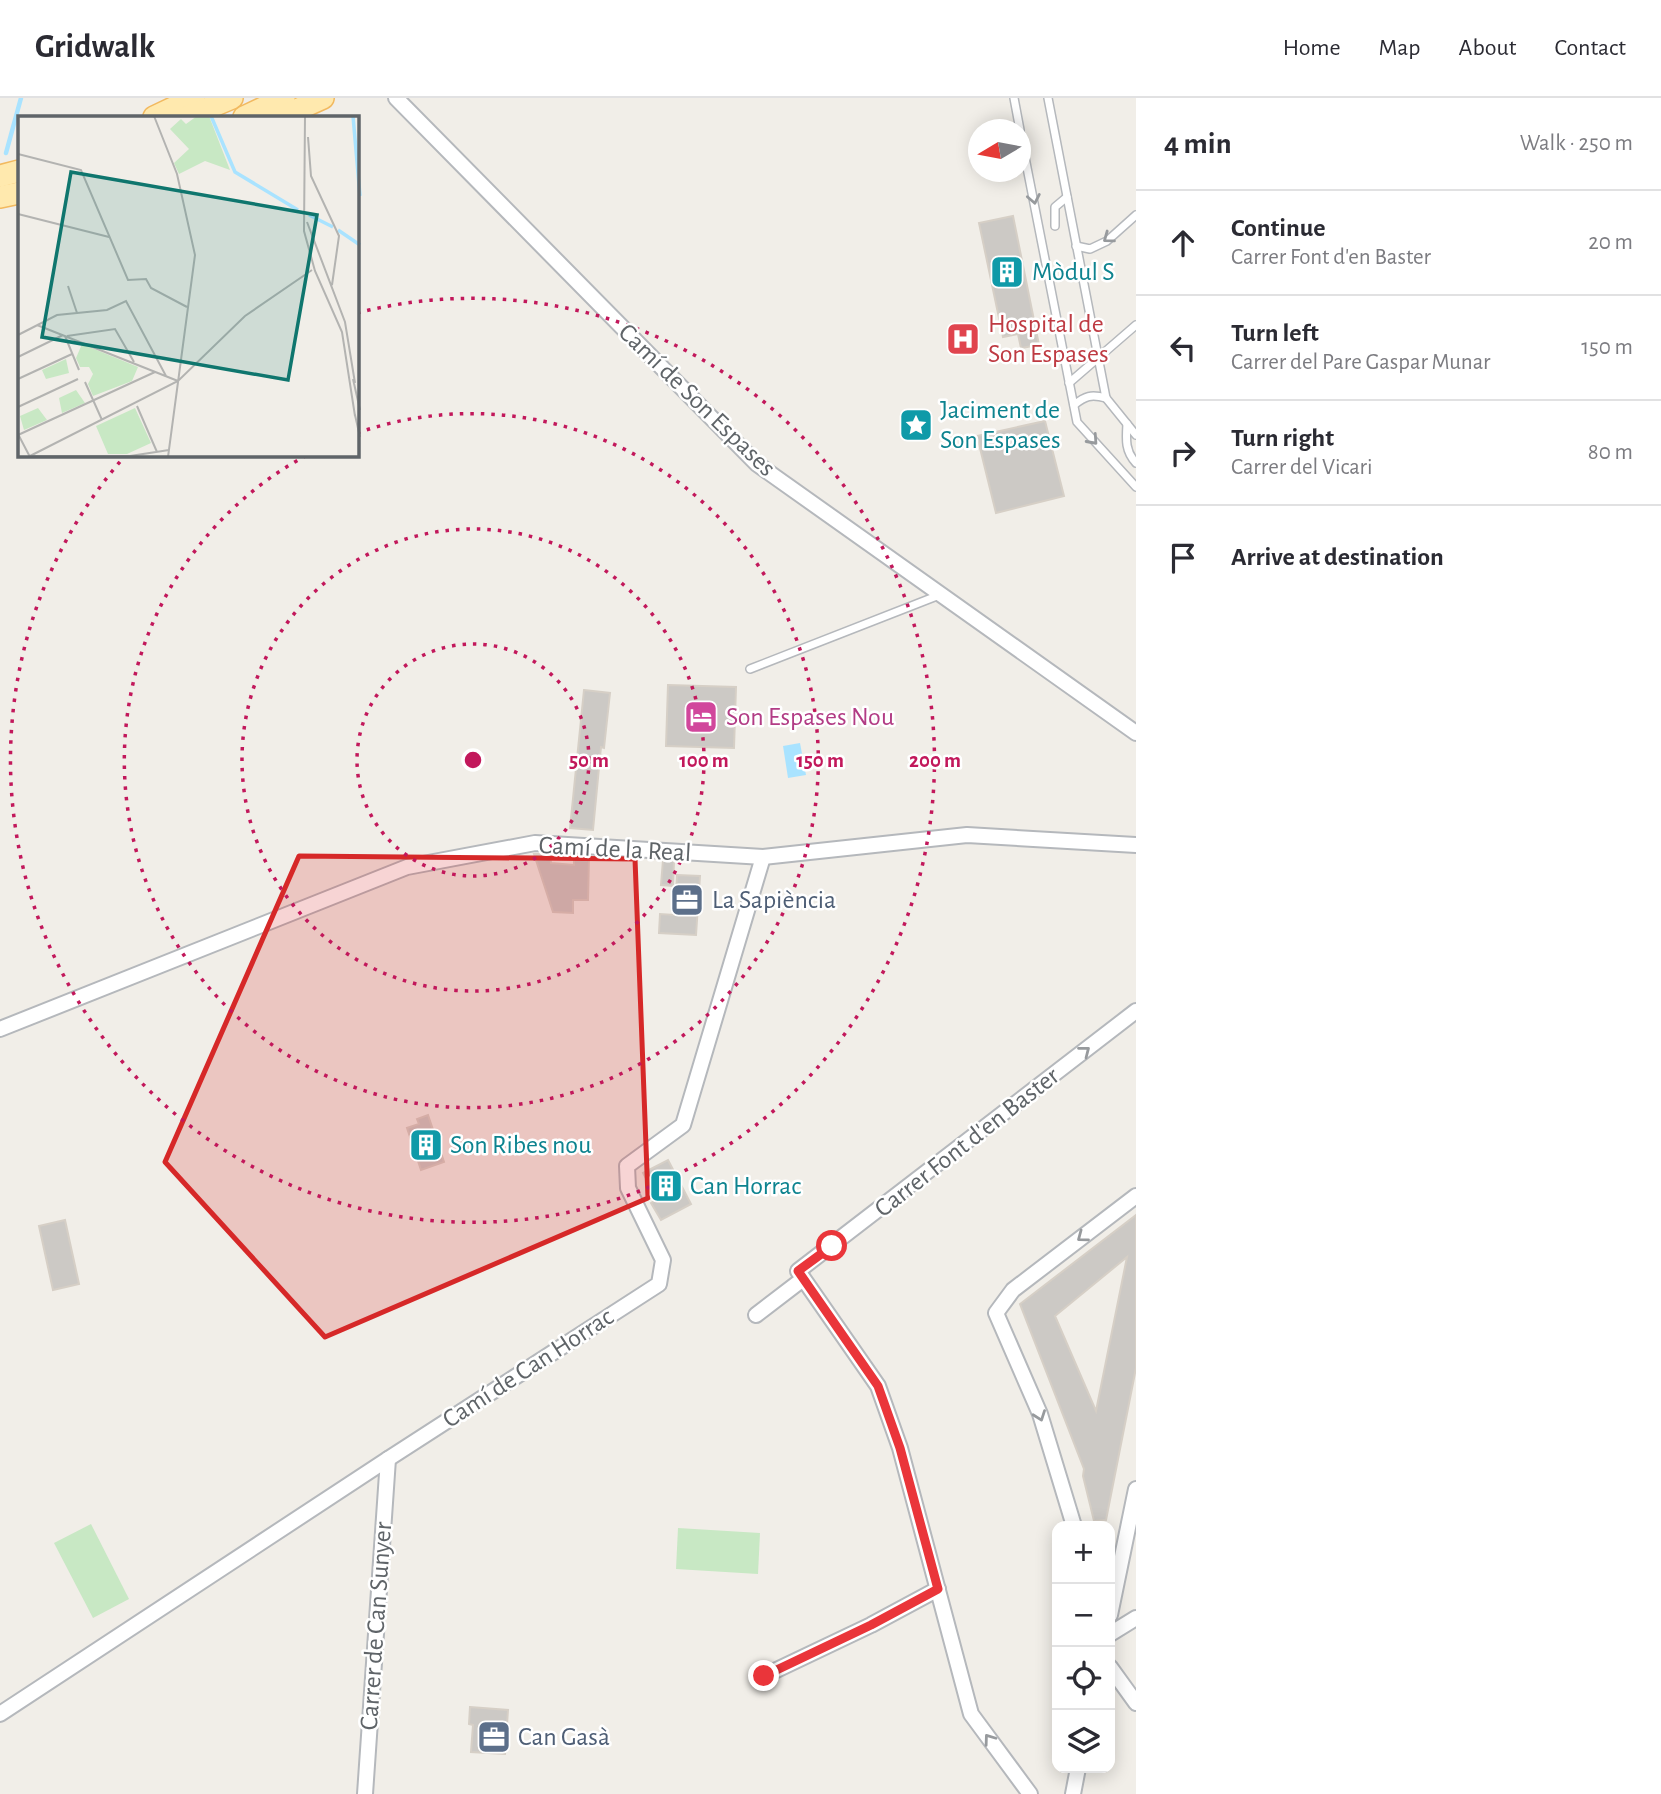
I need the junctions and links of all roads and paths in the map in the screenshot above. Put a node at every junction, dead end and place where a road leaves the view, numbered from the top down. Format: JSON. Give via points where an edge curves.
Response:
{"nodes":[{"id":1,"x":194,"y":98,"type":"edge"},
{"id":2,"x":232,"y":98,"type":"edge"},
{"id":3,"x":284,"y":98,"type":"edge"},
{"id":4,"x":323,"y":98,"type":"edge"},
{"id":5,"x":396,"y":98,"type":"edge"},
{"id":6,"x":1014,"y":98,"type":"edge"},
{"id":7,"x":1048,"y":98,"type":"edge"},
{"id":8,"x":155,"y":116,"type":"edge"},
{"id":9,"x":189,"y":116,"type":"edge"},
{"id":10,"x":246,"y":116,"type":"edge"},
{"id":11,"x":283,"y":116,"type":"edge"},
{"id":12,"x":1018,"y":119,"type":"edge"},
{"id":13,"x":18,"y":171,"type":"edge"},
{"id":14,"x":0,"y":176,"type":"edge"},
{"id":15,"x":1030,"y":182,"type":"edge"},
{"id":16,"x":18,"y":193,"type":"edge"},
{"id":17,"x":0,"y":197,"type":"edge"},
{"id":18,"x":1067,"y":197,"type":"junction"},
{"id":19,"x":1136,"y":215,"type":"edge"},
{"id":20,"x":1055,"y":226,"type":"dead end"},
{"id":21,"x":1076,"y":246,"type":"junction"},
{"id":22,"x":1136,"y":325,"type":"edge"},
{"id":23,"x":1098,"y":358,"type":"junction"},
{"id":24,"x":1069,"y":383,"type":"junction"},
{"id":25,"x":1106,"y":398,"type":"junction"},
{"id":26,"x":1074,"y":405,"type":"junction"},
{"id":27,"x":1127,"y":424,"type":"junction"},
{"id":28,"x":1136,"y":435,"type":"edge"},
{"id":29,"x":1136,"y":463,"type":"edge"},
{"id":30,"x":1136,"y":487,"type":"edge"},
{"id":31,"x":942,"y":594,"type":"junction"},
{"id":32,"x":750,"y":669,"type":"dead end"},
{"id":33,"x":1136,"y":733,"type":"edge"},
{"id":34,"x":1136,"y":845,"type":"edge"},
{"id":35,"x":763,"y":857,"type":"junction"},
{"id":36,"x":1136,"y":1011,"type":"edge"},
{"id":37,"x":0,"y":1029,"type":"edge"},
{"id":38,"x":1136,"y":1196,"type":"edge"},
{"id":39,"x":800,"y":1275,"type":"junction"},
{"id":40,"x":756,"y":1315,"type":"dead end"},
{"id":41,"x":388,"y":1459,"type":"junction"},
{"id":42,"x":1136,"y":1489,"type":"edge"},
{"id":43,"x":1072,"y":1521,"type":"edge"},
{"id":44,"x":938,"y":1589,"type":"junction"},
{"id":45,"x":1115,"y":1591,"type":"edge"},
{"id":46,"x":1136,"y":1618,"type":"edge"},
{"id":47,"x":1115,"y":1631,"type":"edge"},
{"id":48,"x":1115,"y":1674,"type":"edge"},
{"id":49,"x":764,"y":1676,"type":"dead end"},
{"id":50,"x":1136,"y":1703,"type":"edge"},
{"id":51,"x":0,"y":1714,"type":"edge"},
{"id":52,"x":1077,"y":1773,"type":"edge"},
{"id":53,"x":365,"y":1794,"type":"edge"},
{"id":54,"x":1030,"y":1794,"type":"edge"},
{"id":55,"x":1073,"y":1794,"type":"edge"}],
"edges":[{"from":1,"to":8,"type":"main road"},
{"from":2,"to":9,"type":"main road"},
{"from":3,"to":10,"type":"main road"},
{"from":4,"to":11,"type":"main road"},
{"from":5,"to":31,"type":"street","name":"Camí de Son Espases","via":[[757,464]]},
{"from":6,"to":12,"type":"lane"},
{"from":7,"to":18,"type":"lane"},
{"from":13,"to":14,"type":"main road"},
{"from":15,"to":24,"type":"lane","one_way":true},
{"from":16,"to":17,"type":"main road"},
{"from":18,"to":20,"type":"lane","via":[[1055,207]]},
{"from":18,"to":21,"type":"lane"},
{"from":19,"to":21,"type":"lane","one_way":true,"via":[[1107,241],[1090,249]]},
{"from":21,"to":23,"type":"lane"},
{"from":22,"to":23,"type":"lane"},
{"from":23,"to":24,"type":"lane"},
{"from":23,"to":25,"type":"lane"},
{"from":24,"to":26,"type":"lane"},
{"from":25,"to":26,"type":"lane","via":[[1083,397]]},
{"from":25,"to":27,"type":"lane"},
{"from":26,"to":30,"type":"lane","one_way":true,"via":[[1077,422]]},
{"from":27,"to":28,"type":"lane"},
{"from":27,"to":29,"type":"lane","via":[[1125,442]]},
{"from":31,"to":32,"type":"lane"},
{"from":31,"to":33,"type":"street","name":"Camí de Son Espases"},
{"from":34,"to":35,"type":"street","name":"Camí de la Real","via":[[967,835]]},
{"from":35,"to":37,"type":"street","name":"Camí de la Real","via":[[536,843],[407,867]]},
{"from":35,"to":41,"type":"street","name":"Camí de Can Horrac","via":[[682,1125],[627,1166],[628,1188],[663,1260],[659,1284]]},
{"from":39,"to":36,"type":"street","name":"Carrer Font d'en Baster","one_way":true},
{"from":38,"to":43,"type":"street","one_way":true,"via":[[1013,1290],[996,1313],[1040,1414]]},
{"from":39,"to":40,"type":"street","name":"Carrer Font d'en Baster"},
{"from":39,"to":44,"type":"street","via":[[878,1386],[900,1448]]},
{"from":41,"to":51,"type":"street","name":"Camí de Can Horrac"},
{"from":41,"to":53,"type":"street","name":"Carrer de Can Sunyer"},
{"from":42,"to":45,"type":"street"},
{"from":44,"to":49,"type":"street"},
{"from":54,"to":44,"type":"street","one_way":true,"via":[[971,1714]]},
{"from":46,"to":47,"type":"street"},
{"from":48,"to":50,"type":"street"},
{"from":52,"to":55,"type":"street"}]}
